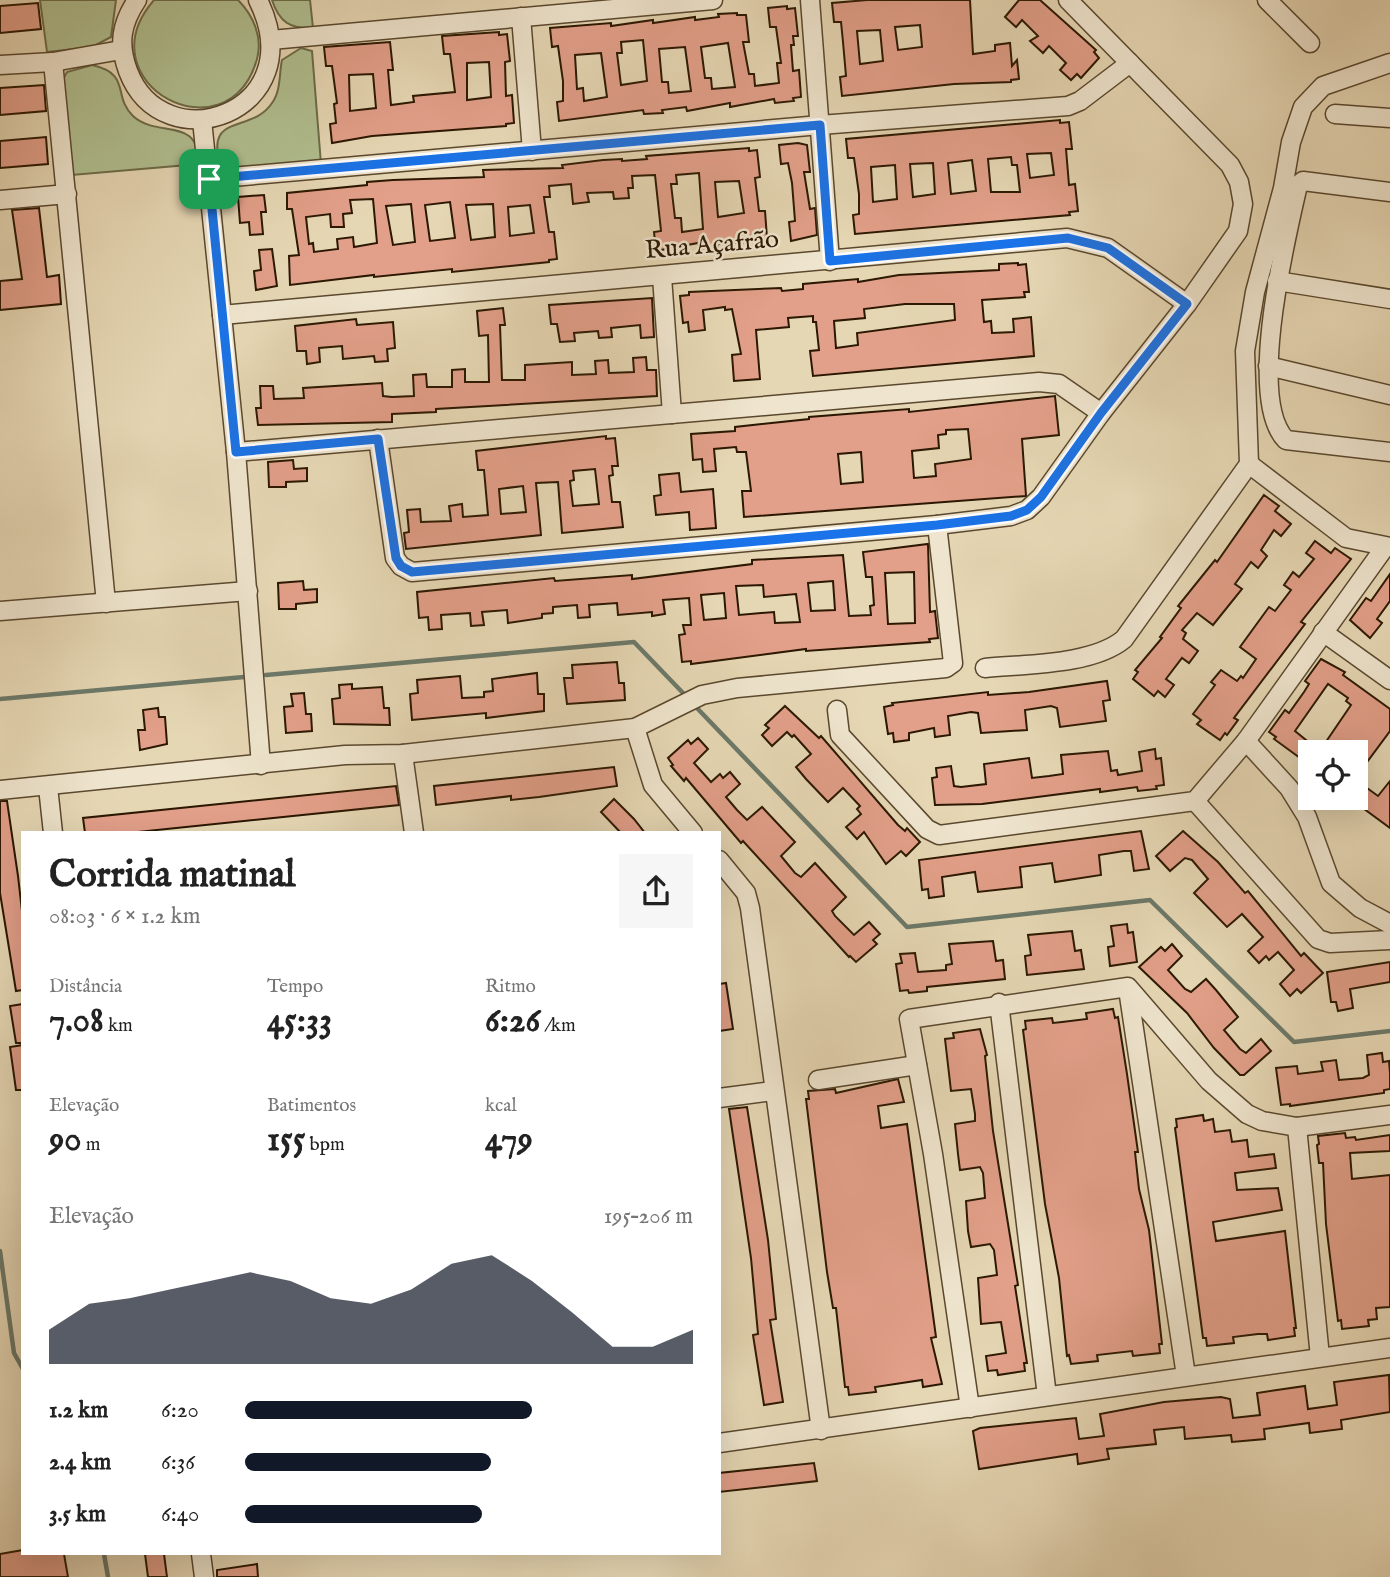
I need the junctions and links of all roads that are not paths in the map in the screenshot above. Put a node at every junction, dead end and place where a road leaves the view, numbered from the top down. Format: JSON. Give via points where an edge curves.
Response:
{"nodes":[{"id":1,"x":137,"y":0,"type":"edge"},
{"id":2,"x":258,"y":0,"type":"edge"},
{"id":3,"x":713,"y":0,"type":"edge"},
{"id":4,"x":810,"y":0,"type":"edge"},
{"id":5,"x":1068,"y":0,"type":"edge"},
{"id":6,"x":1267,"y":0,"type":"edge"},
{"id":7,"x":634,"y":4,"type":"edge"},
{"id":8,"x":521,"y":17,"type":"junction"},
{"id":9,"x":271,"y":40,"type":"junction"},
{"id":10,"x":1310,"y":43,"type":"dead end"},
{"id":11,"x":121,"y":51,"type":"junction"},
{"id":12,"x":53,"y":62,"type":"junction"},
{"id":13,"x":1390,"y":62,"type":"edge"},
{"id":14,"x":1130,"y":63,"type":"junction"},
{"id":15,"x":0,"y":65,"type":"edge"},
{"id":16,"x":1335,"y":114,"type":"dead end"},
{"id":17,"x":1390,"y":118,"type":"edge"},
{"id":18,"x":202,"y":120,"type":"junction"},
{"id":19,"x":820,"y":125,"type":"junction"},
{"id":20,"x":532,"y":151,"type":"junction"},
{"id":21,"x":209,"y":179,"type":"junction"},
{"id":22,"x":1390,"y":192,"type":"edge"},
{"id":23,"x":67,"y":194,"type":"junction"},
{"id":24,"x":0,"y":200,"type":"edge"},
{"id":25,"x":830,"y":261,"type":"junction"},
{"id":26,"x":662,"y":277,"type":"junction"},
{"id":27,"x":1277,"y":281,"type":"junction"},
{"id":28,"x":1390,"y":299,"type":"edge"},
{"id":29,"x":1187,"y":304,"type":"junction"},
{"id":30,"x":222,"y":315,"type":"junction"},
{"id":31,"x":1268,"y":366,"type":"junction"},
{"id":32,"x":1390,"y":395,"type":"edge"},
{"id":33,"x":1101,"y":413,"type":"junction"},
{"id":34,"x":672,"y":414,"type":"junction"},
{"id":35,"x":378,"y":439,"type":"junction"},
{"id":36,"x":236,"y":452,"type":"junction"},
{"id":37,"x":1390,"y":452,"type":"edge"},
{"id":38,"x":1249,"y":464,"type":"junction"},
{"id":39,"x":937,"y":525,"type":"junction"},
{"id":40,"x":1388,"y":547,"type":"edge"},
{"id":41,"x":248,"y":591,"type":"junction"},
{"id":42,"x":106,"y":603,"type":"junction"},
{"id":43,"x":0,"y":611,"type":"edge"},
{"id":44,"x":1323,"y":632,"type":"junction"},
{"id":45,"x":985,"y":668,"type":"dead end"},
{"id":46,"x":1390,"y":680,"type":"edge"},
{"id":47,"x":836,"y":710,"type":"dead end"},
{"id":48,"x":635,"y":728,"type":"junction"},
{"id":49,"x":1246,"y":741,"type":"junction"},
{"id":50,"x":403,"y":754,"type":"junction"},
{"id":51,"x":261,"y":765,"type":"junction"},
{"id":52,"x":48,"y":786,"type":"junction"},
{"id":53,"x":0,"y":790,"type":"edge"},
{"id":54,"x":1195,"y":801,"type":"junction"},
{"id":55,"x":53,"y":831,"type":"edge"},
{"id":56,"x":414,"y":831,"type":"edge"},
{"id":57,"x":686,"y":831,"type":"edge"},
{"id":58,"x":721,"y":863,"type":"edge"},
{"id":59,"x":1390,"y":924,"type":"edge"},
{"id":60,"x":1390,"y":940,"type":"edge"},
{"id":61,"x":1128,"y":987,"type":"junction"},
{"id":62,"x":999,"y":1003,"type":"junction"},
{"id":63,"x":917,"y":1065,"type":"junction"},
{"id":64,"x":818,"y":1080,"type":"dead end"},
{"id":65,"x":773,"y":1091,"type":"junction"},
{"id":66,"x":721,"y":1098,"type":"edge"},
{"id":67,"x":1390,"y":1115,"type":"edge"},
{"id":68,"x":1297,"y":1127,"type":"junction"},
{"id":69,"x":1390,"y":1348,"type":"edge"},
{"id":70,"x":1320,"y":1357,"type":"junction"},
{"id":71,"x":1186,"y":1376,"type":"junction"},
{"id":72,"x":1047,"y":1396,"type":"junction"},
{"id":73,"x":970,"y":1408,"type":"junction"},
{"id":74,"x":821,"y":1430,"type":"junction"},
{"id":75,"x":721,"y":1443,"type":"edge"},
{"id":76,"x":201,"y":1555,"type":"edge"},
{"id":77,"x":204,"y":1577,"type":"edge"}],
"edges":[{"from":1,"to":11,"type":"street","via":[[127,15]]},
{"from":2,"to":9,"type":"street"},
{"from":3,"to":7,"type":"street"},
{"from":4,"to":19,"type":"street"},
{"from":5,"to":14,"type":"street"},
{"from":6,"to":10,"type":"street"},
{"from":7,"to":8,"type":"street"},
{"from":8,"to":9,"type":"street"},
{"from":8,"to":20,"type":"street"},
{"from":9,"to":18,"type":"street","via":[[271,62],[249,99],[229,113]]},
{"from":11,"to":12,"type":"street"},
{"from":11,"to":18,"type":"street","via":[[132,80],[146,99],[167,113]]},
{"from":12,"to":15,"type":"street"},
{"from":12,"to":23,"type":"street"},
{"from":13,"to":38,"type":"street","via":[[1322,86],[1303,107],[1255,292],[1245,351]]},
{"from":14,"to":19,"type":"street","via":[[1068,106]]},
{"from":14,"to":29,"type":"street","via":[[1230,165],[1240,182],[1243,204],[1238,231]]},
{"from":16,"to":17,"type":"street"},
{"from":18,"to":21,"type":"street"},
{"from":19,"to":20,"type":"street"},
{"from":19,"to":25,"type":"street"},
{"from":20,"to":21,"type":"street"},
{"from":21,"to":30,"type":"street"},
{"from":22,"to":27,"type":"street","via":[[1300,182]]},
{"from":23,"to":24,"type":"street"},
{"from":23,"to":42,"type":"street"},
{"from":25,"to":26,"type":"street","name":"Rua Açafrão"},
{"from":25,"to":29,"type":"street","name":"Rua Açafrão","via":[[1068,238],[1108,248]]},
{"from":26,"to":30,"type":"street","name":"Rua Açafrão"},
{"from":26,"to":34,"type":"street"},
{"from":27,"to":28,"type":"street"},
{"from":27,"to":31,"type":"street"},
{"from":29,"to":33,"type":"street"},
{"from":30,"to":36,"type":"street"},
{"from":31,"to":32,"type":"street"},
{"from":31,"to":37,"type":"street","via":[[1274,416],[1286,440]]},
{"from":33,"to":34,"type":"street","via":[[1059,384],[1039,382]]},
{"from":33,"to":39,"type":"street","via":[[1027,510]]},
{"from":34,"to":35,"type":"street"},
{"from":35,"to":36,"type":"street"},
{"from":35,"to":39,"type":"street","via":[[396,558],[412,572]]},
{"from":36,"to":41,"type":"street"},
{"from":38,"to":40,"type":"street","via":[[1346,538]]},
{"from":38,"to":45,"type":"street","via":[[1125,639],[1113,649]]},
{"from":39,"to":48,"type":"street","via":[[951,667],[737,688],[702,695]]},
{"from":40,"to":44,"type":"street"},
{"from":41,"to":42,"type":"street"},
{"from":41,"to":51,"type":"street"},
{"from":42,"to":43,"type":"street"},
{"from":44,"to":46,"type":"street"},
{"from":44,"to":49,"type":"street"},
{"from":47,"to":54,"type":"street","via":[[841,735],[928,829],[939,835]]},
{"from":48,"to":50,"type":"street"},
{"from":48,"to":57,"type":"street","via":[[653,785]]},
{"from":49,"to":54,"type":"street"},
{"from":49,"to":59,"type":"street","via":[[1289,788],[1307,817],[1331,883],[1360,908]]},
{"from":50,"to":51,"type":"street"},
{"from":50,"to":56,"type":"street"},
{"from":51,"to":52,"type":"street"},
{"from":52,"to":53,"type":"street"},
{"from":52,"to":55,"type":"street"},
{"from":54,"to":60,"type":"street","via":[[1318,939],[1330,943]]},
{"from":58,"to":65,"type":"street","via":[[746,894],[750,908]]},
{"from":61,"to":62,"type":"street"},
{"from":61,"to":68,"type":"street","via":[[1209,1081],[1247,1114]]},
{"from":61,"to":71,"type":"street"},
{"from":62,"to":63,"type":"street","via":[[909,1019]]},
{"from":62,"to":72,"type":"street"},
{"from":63,"to":64,"type":"street"},
{"from":63,"to":73,"type":"street"},
{"from":65,"to":66,"type":"street"},
{"from":65,"to":74,"type":"street"},
{"from":67,"to":68,"type":"street"},
{"from":68,"to":70,"type":"street"},
{"from":69,"to":70,"type":"street"},
{"from":70,"to":71,"type":"street"},
{"from":71,"to":72,"type":"street"},
{"from":72,"to":73,"type":"street"},
{"from":73,"to":74,"type":"street"},
{"from":74,"to":75,"type":"street"},
{"from":76,"to":77,"type":"street"}]}
